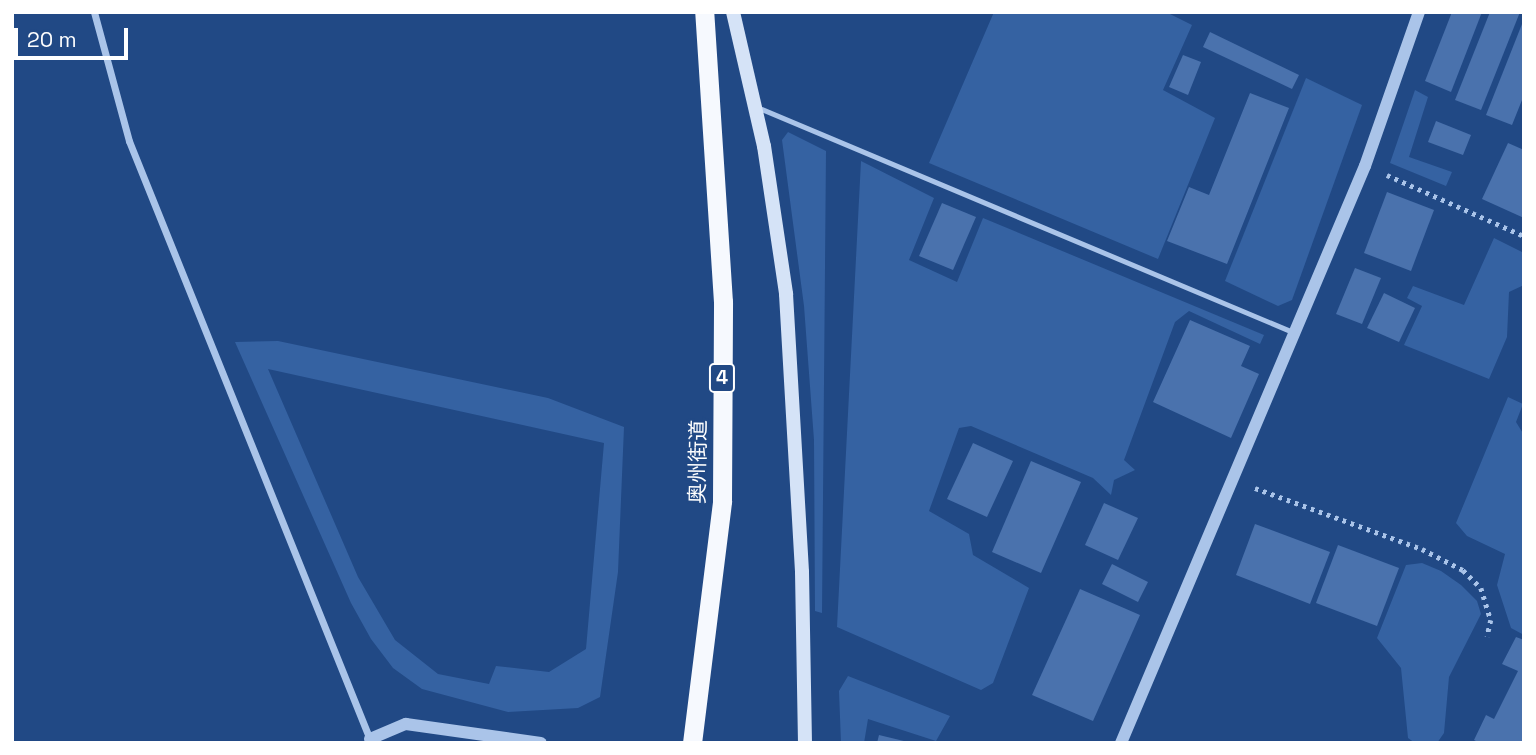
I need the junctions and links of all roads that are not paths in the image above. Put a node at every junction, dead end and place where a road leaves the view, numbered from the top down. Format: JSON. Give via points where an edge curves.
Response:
{"nodes":[{"id":1,"x":94,"y":12,"type":"edge"},
{"id":2,"x":704,"y":12,"type":"edge"},
{"id":3,"x":733,"y":12,"type":"edge"},
{"id":4,"x":1419,"y":12,"type":"edge"},
{"id":5,"x":755,"y":107,"type":"junction"},
{"id":6,"x":1295,"y":333,"type":"junction"},
{"id":7,"x":371,"y":741,"type":"edge"},
{"id":8,"x":541,"y":743,"type":"edge"},
{"id":9,"x":692,"y":743,"type":"edge"},
{"id":10,"x":804,"y":743,"type":"edge"},
{"id":11,"x":1121,"y":743,"type":"edge"}],
"edges":[{"from":1,"to":7,"type":"street","via":[[129,141]]},
{"from":2,"to":9,"type":"highway","name":"奥州街道","number":"4","via":[[723,302],[722,500]]},
{"from":3,"to":5,"type":"main road"},
{"from":4,"to":6,"type":"street","via":[[1365,166]]},
{"from":5,"to":6,"type":"lane"},
{"from":5,"to":10,"type":"main road","via":[[786,294],[802,572]]},
{"from":6,"to":11,"type":"street"},
{"from":7,"to":8,"type":"street","via":[[406,724]]}]}
